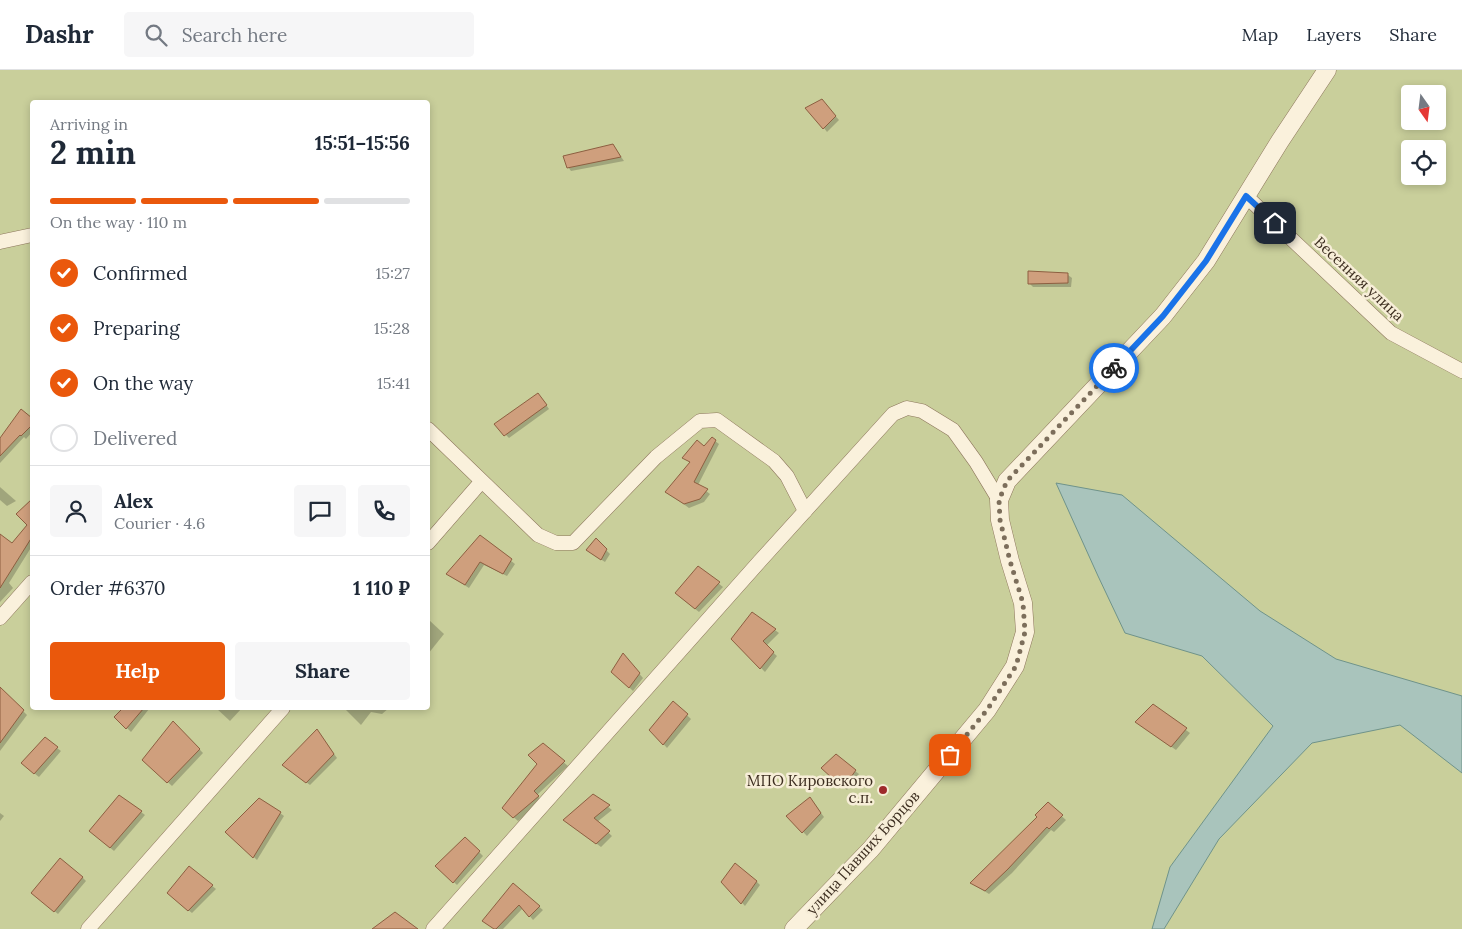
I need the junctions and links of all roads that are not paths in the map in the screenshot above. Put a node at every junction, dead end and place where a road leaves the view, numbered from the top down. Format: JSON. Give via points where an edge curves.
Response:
{"nodes":[{"id":1,"x":1327,"y":70,"type":"edge"},
{"id":2,"x":1246,"y":196,"type":"junction"},
{"id":3,"x":30,"y":236,"type":"edge"},
{"id":4,"x":0,"y":242,"type":"edge"},
{"id":5,"x":1462,"y":371,"type":"edge"},
{"id":6,"x":430,"y":431,"type":"edge"},
{"id":7,"x":481,"y":482,"type":"junction"},
{"id":8,"x":999,"y":500,"type":"junction"},
{"id":9,"x":805,"y":511,"type":"junction"},
{"id":10,"x":430,"y":541,"type":"edge"},
{"id":11,"x":30,"y":584,"type":"edge"},
{"id":12,"x":0,"y":618,"type":"edge"},
{"id":13,"x":281,"y":710,"type":"edge"},
{"id":14,"x":88,"y":929,"type":"edge"},
{"id":15,"x":433,"y":929,"type":"edge"},
{"id":16,"x":794,"y":929,"type":"edge"}],
"edges":[{"from":1,"to":2,"type":"street"},
{"from":2,"to":5,"type":"street","name":"Весенняя улица","via":[[1391,333]]},
{"from":2,"to":8,"type":"street","name":"улица Павших Борцов","via":[[1206,261],[1163,316],[1007,481]]},
{"from":3,"to":4,"type":"street"},
{"from":6,"to":7,"type":"street"},
{"from":7,"to":9,"type":"street","via":[[538,536],[556,543],[573,543],[656,457],[700,421],[716,420],[774,461],[787,476]]},
{"from":7,"to":10,"type":"street"},
{"from":8,"to":9,"type":"street","via":[[953,430],[922,411],[907,408],[893,414]]},
{"from":8,"to":16,"type":"street","name":"улица Павших Борцов","via":[[1000,520],[1023,603],[1025,632],[1016,666],[987,710],[871,849]]},
{"from":9,"to":15,"type":"street"},
{"from":11,"to":12,"type":"street"},
{"from":13,"to":14,"type":"street"}]}
